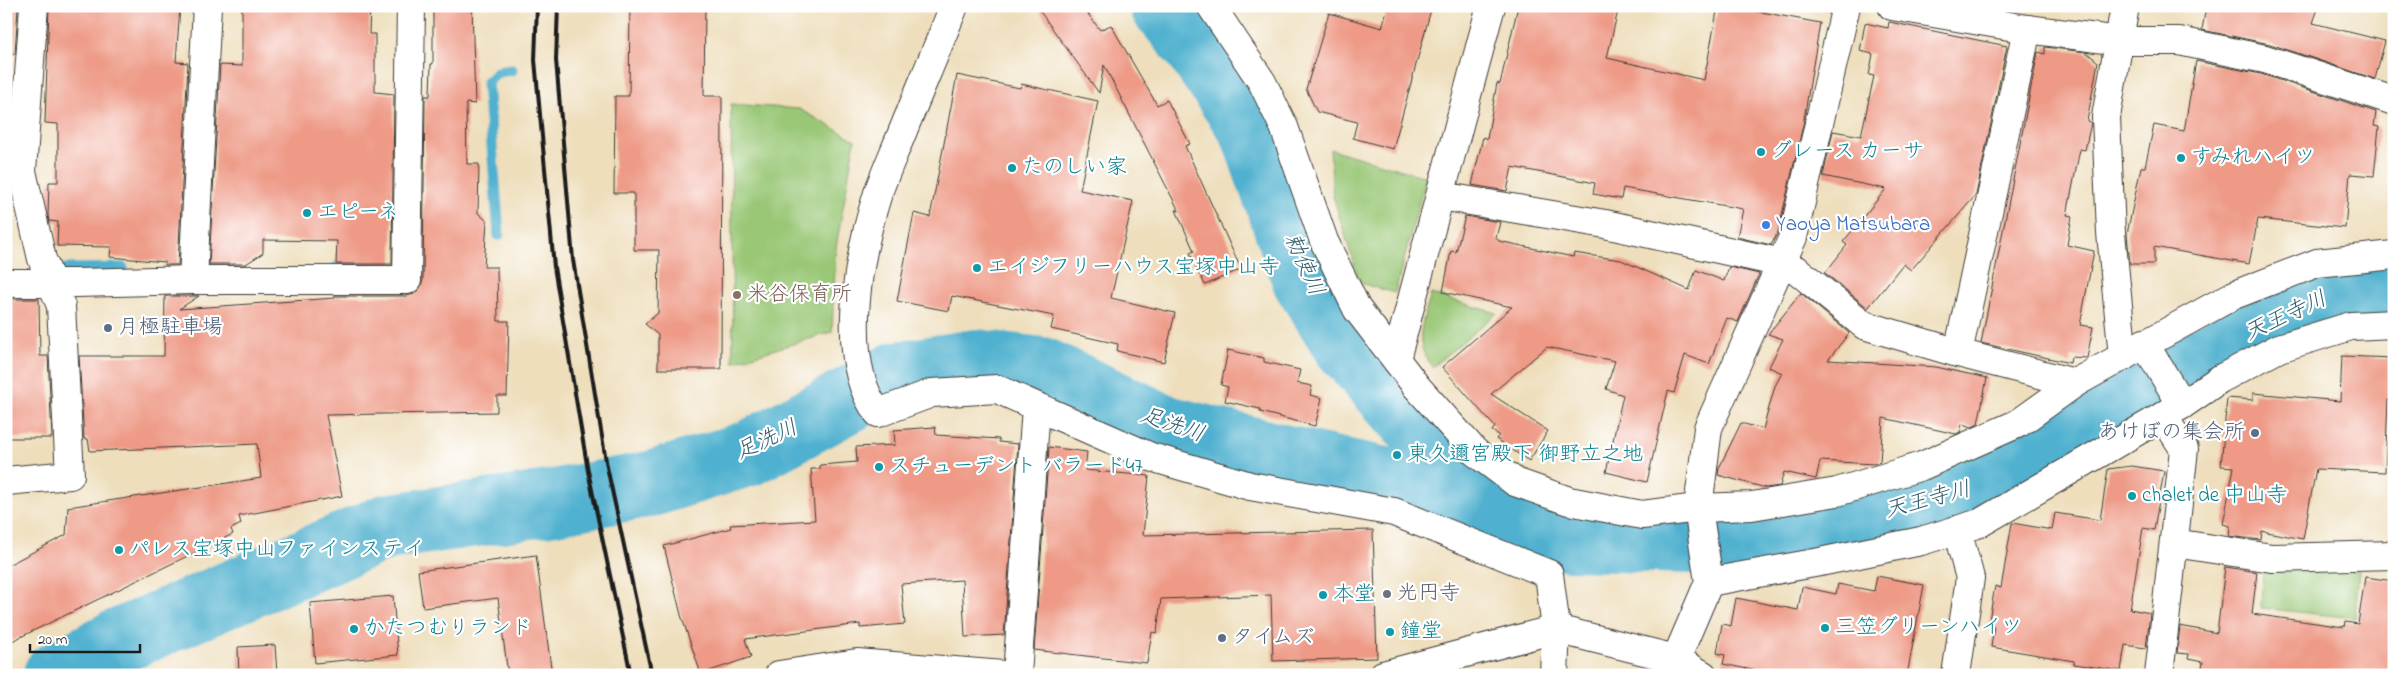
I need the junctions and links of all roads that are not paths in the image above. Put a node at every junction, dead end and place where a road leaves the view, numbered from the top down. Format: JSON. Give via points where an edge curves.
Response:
{"nodes":[{"id":1,"x":34,"y":6,"type":"edge"},
{"id":2,"x":207,"y":6,"type":"edge"},
{"id":3,"x":410,"y":6,"type":"edge"},
{"id":4,"x":954,"y":6,"type":"edge"},
{"id":5,"x":1211,"y":6,"type":"edge"},
{"id":6,"x":1491,"y":6,"type":"edge"},
{"id":7,"x":1846,"y":6,"type":"edge"},
{"id":8,"x":1892,"y":6,"type":"edge"},
{"id":9,"x":2125,"y":6,"type":"edge"},
{"id":10,"x":2027,"y":29,"type":"junction"},
{"id":11,"x":2120,"y":41,"type":"junction"},
{"id":12,"x":2394,"y":101,"type":"edge"},
{"id":13,"x":1441,"y":196,"type":"junction"},
{"id":14,"x":2394,"y":255,"type":"edge"},
{"id":15,"x":1782,"y":263,"type":"junction"},
{"id":16,"x":193,"y":280,"type":"junction"},
{"id":17,"x":6,"y":282,"type":"edge"},
{"id":18,"x":52,"y":282,"type":"junction"},
{"id":19,"x":2394,"y":324,"type":"edge"},
{"id":20,"x":2139,"y":351,"type":"junction"},
{"id":21,"x":1958,"y":353,"type":"junction"},
{"id":22,"x":1396,"y":359,"type":"junction"},
{"id":23,"x":2075,"y":383,"type":"junction"},
{"id":24,"x":2173,"y":405,"type":"junction"},
{"id":25,"x":1036,"y":407,"type":"junction"},
{"id":26,"x":6,"y":481,"type":"edge"},
{"id":27,"x":1699,"y":514,"type":"junction"},
{"id":28,"x":1957,"y":530,"type":"junction"},
{"id":29,"x":2174,"y":543,"type":"junction"},
{"id":30,"x":2394,"y":555,"type":"edge"},
{"id":31,"x":1708,"y":576,"type":"junction"},
{"id":32,"x":1556,"y":629,"type":"junction"},
{"id":33,"x":1676,"y":659,"type":"junction"},
{"id":34,"x":1959,"y":674,"type":"edge"},
{"id":35,"x":779,"y":675,"type":"edge"},
{"id":36,"x":1003,"y":675,"type":"edge"},
{"id":37,"x":1017,"y":675,"type":"edge"},
{"id":38,"x":1383,"y":675,"type":"edge"},
{"id":39,"x":1554,"y":675,"type":"edge"},
{"id":40,"x":1703,"y":675,"type":"edge"},
{"id":41,"x":2159,"y":675,"type":"edge"}],
"edges":[{"from":1,"to":18,"type":"street","via":[[22,171],[42,259]]},
{"from":2,"to":16,"type":"street"},
{"from":3,"to":16,"type":"street","via":[[407,280]]},
{"from":4,"to":25,"type":"street","via":[[876,202],[854,312],[859,378],[870,404],[878,413],[932,393],[997,389]]},
{"from":5,"to":22,"type":"street","via":[[1262,82],[1284,127],[1324,242],[1357,309]]},
{"from":6,"to":13,"type":"street"},
{"from":7,"to":15,"type":"street","via":[[1793,237]]},
{"from":8,"to":10,"type":"street"},
{"from":9,"to":11,"type":"street"},
{"from":10,"to":11,"type":"street"},
{"from":10,"to":21,"type":"street"},
{"from":11,"to":12,"type":"street","via":[[2179,41],[2265,60]]},
{"from":11,"to":20,"type":"street","via":[[2106,117],[2111,233]]},
{"from":13,"to":15,"type":"street","via":[[1605,224]]},
{"from":13,"to":22,"type":"street"},
{"from":14,"to":20,"type":"street","via":[[2317,263],[2234,295]]},
{"from":15,"to":21,"type":"street","via":[[1864,325]]},
{"from":15,"to":27,"type":"street","via":[[1708,428]]},
{"from":16,"to":18,"type":"street"},
{"from":17,"to":18,"type":"street"},
{"from":18,"to":26,"type":"street","via":[[61,306],[70,475]]},
{"from":19,"to":24,"type":"street","via":[[2350,326],[2278,348]]},
{"from":20,"to":23,"type":"street"},
{"from":20,"to":24,"type":"street"},
{"from":21,"to":23,"type":"street"},
{"from":22,"to":27,"type":"street","via":[[1475,452],[1515,482],[1569,501],[1642,515]]},
{"from":23,"to":27,"type":"street","via":[[2019,423],[1922,466],[1837,492]]},
{"from":24,"to":28,"type":"street","via":[[1980,523]]},
{"from":24,"to":29,"type":"street","via":[[2184,449]]},
{"from":25,"to":32,"type":"street","via":[[1151,457],[1250,486],[1394,512],[1549,574]]},
{"from":25,"to":37,"type":"street"},
{"from":27,"to":31,"type":"street"},
{"from":28,"to":31,"type":"street","via":[[1921,541],[1820,562]]},
{"from":28,"to":34,"type":"street","via":[[1970,578]]},
{"from":29,"to":30,"type":"street","via":[[2272,558]]},
{"from":29,"to":41,"type":"street"},
{"from":31,"to":33,"type":"street"},
{"from":32,"to":33,"type":"street"},
{"from":32,"to":38,"type":"street"},
{"from":32,"to":39,"type":"street"},
{"from":33,"to":40,"type":"street"},
{"from":35,"to":36,"type":"street","via":[[856,664]]}]}
